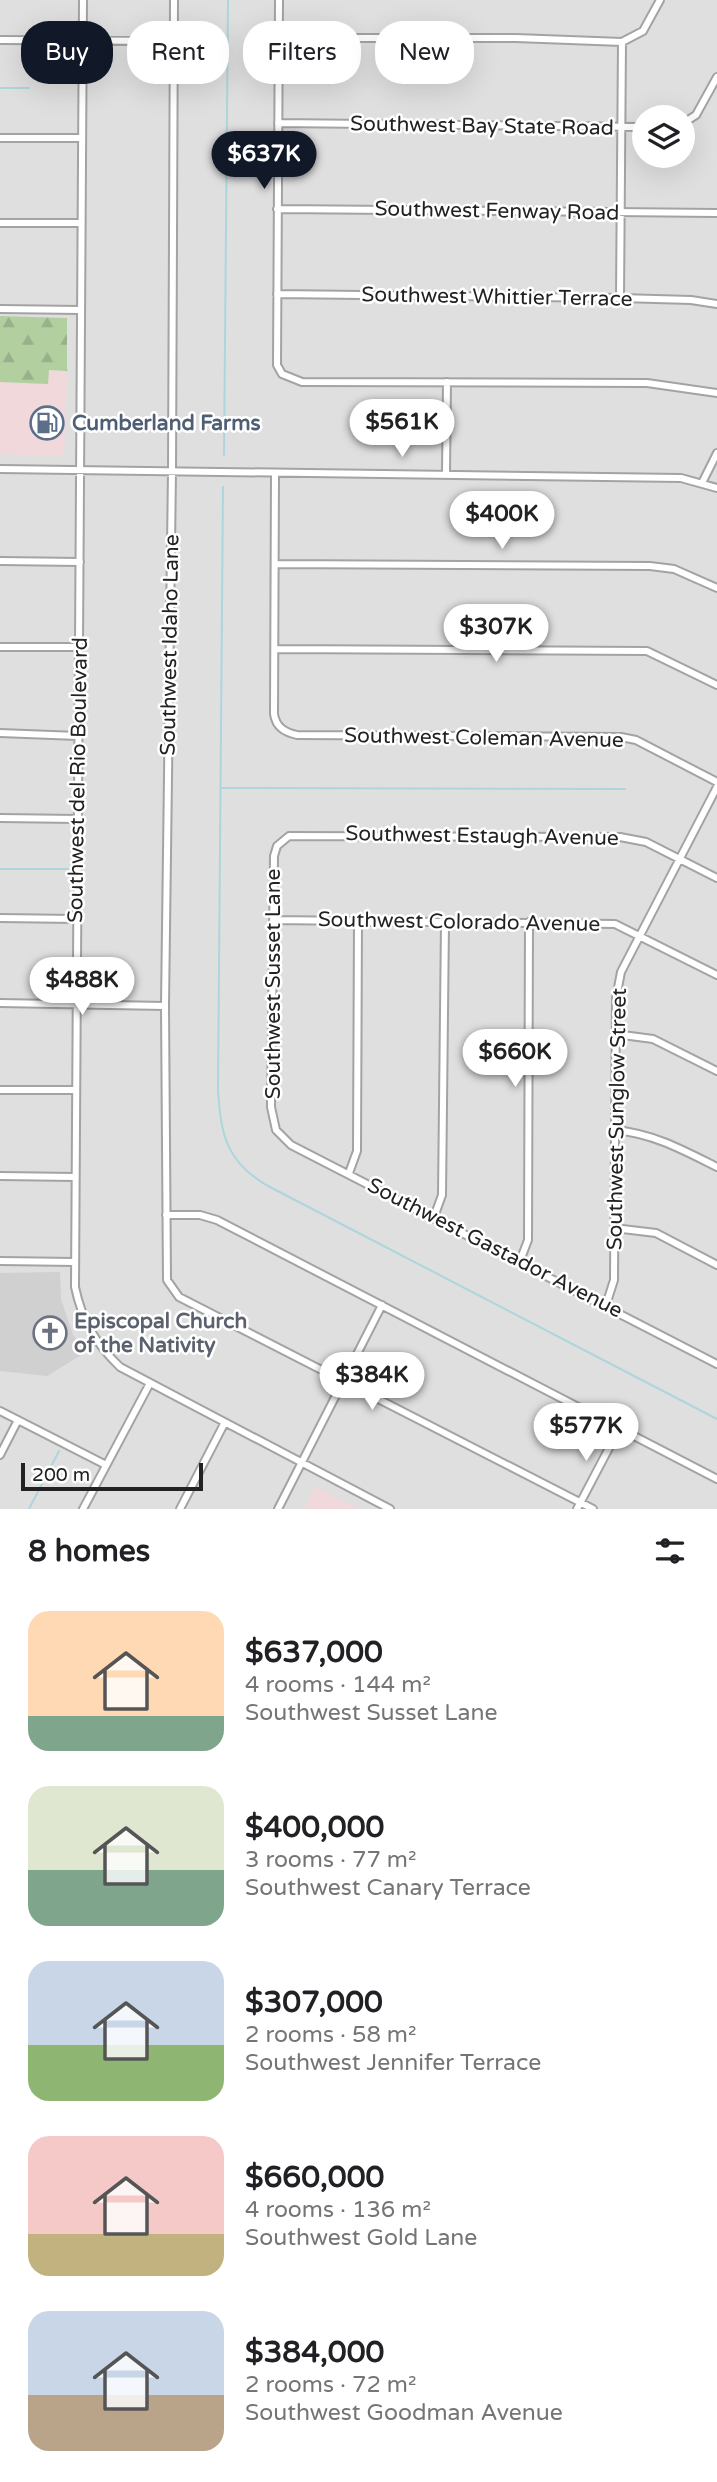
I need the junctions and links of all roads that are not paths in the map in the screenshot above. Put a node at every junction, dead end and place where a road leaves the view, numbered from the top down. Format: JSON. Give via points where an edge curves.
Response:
{"nodes":[{"id":1,"x":83,"y":0,"type":"edge"},
{"id":2,"x":174,"y":0,"type":"edge"},
{"id":3,"x":279,"y":0,"type":"edge"},
{"id":4,"x":660,"y":0,"type":"edge"},
{"id":5,"x":83,"y":21,"type":"edge"},
{"id":6,"x":174,"y":21,"type":"edge"},
{"id":7,"x":279,"y":21,"type":"edge"},
{"id":8,"x":361,"y":38,"type":"edge"},
{"id":9,"x":0,"y":40,"type":"edge"},
{"id":10,"x":21,"y":40,"type":"edge"},
{"id":11,"x":622,"y":42,"type":"junction"},
{"id":12,"x":717,"y":77,"type":"edge"},
{"id":13,"x":83,"y":84,"type":"edge"},
{"id":14,"x":174,"y":84,"type":"edge"},
{"id":15,"x":278,"y":84,"type":"edge"},
{"id":16,"x":695,"y":116,"type":"edge"},
{"id":17,"x":278,"y":124,"type":"junction"},
{"id":18,"x":621,"y":127,"type":"junction"},
{"id":19,"x":632,"y":127,"type":"edge"},
{"id":20,"x":0,"y":138,"type":"edge"},
{"id":21,"x":82,"y":138,"type":"junction"},
{"id":22,"x":277,"y":209,"type":"junction"},
{"id":23,"x":621,"y":213,"type":"junction"},
{"id":24,"x":717,"y":213,"type":"edge"},
{"id":25,"x":0,"y":223,"type":"edge"},
{"id":26,"x":81,"y":223,"type":"junction"},
{"id":27,"x":278,"y":294,"type":"junction"},
{"id":28,"x":620,"y":298,"type":"junction"},
{"id":29,"x":717,"y":304,"type":"edge"},
{"id":30,"x":0,"y":309,"type":"edge"},
{"id":31,"x":80,"y":310,"type":"junction"},
{"id":32,"x":447,"y":382,"type":"junction"},
{"id":33,"x":717,"y":393,"type":"edge"},
{"id":34,"x":717,"y":453,"type":"edge"},
{"id":35,"x":0,"y":469,"type":"edge"},
{"id":36,"x":80,"y":471,"type":"junction"},
{"id":37,"x":173,"y":471,"type":"junction"},
{"id":38,"x":275,"y":473,"type":"junction"},
{"id":39,"x":446,"y":473,"type":"junction"},
{"id":40,"x":702,"y":483,"type":"junction"},
{"id":41,"x":717,"y":488,"type":"edge"},
{"id":42,"x":0,"y":561,"type":"edge"},
{"id":43,"x":80,"y":562,"type":"junction"},
{"id":44,"x":275,"y":564,"type":"junction"},
{"id":45,"x":717,"y":588,"type":"edge"},
{"id":46,"x":0,"y":646,"type":"edge"},
{"id":47,"x":80,"y":647,"type":"junction"},
{"id":48,"x":275,"y":649,"type":"junction"},
{"id":49,"x":717,"y":685,"type":"edge"},
{"id":50,"x":0,"y":733,"type":"edge"},
{"id":51,"x":78,"y":736,"type":"junction"},
{"id":52,"x":717,"y":784,"type":"edge"},
{"id":53,"x":0,"y":818,"type":"edge"},
{"id":54,"x":78,"y":819,"type":"junction"},
{"id":55,"x":282,"y":841,"type":"joint"},
{"id":56,"x":679,"y":858,"type":"junction"},
{"id":57,"x":717,"y":878,"type":"edge"},
{"id":58,"x":0,"y":918,"type":"edge"},
{"id":59,"x":76,"y":919,"type":"junction"},
{"id":60,"x":273,"y":920,"type":"junction"},
{"id":61,"x":358,"y":920,"type":"junction"},
{"id":62,"x":445,"y":922,"type":"junction"},
{"id":63,"x":529,"y":922,"type":"junction"},
{"id":64,"x":640,"y":935,"type":"junction"},
{"id":65,"x":717,"y":975,"type":"edge"},
{"id":66,"x":0,"y":1003,"type":"edge"},
{"id":67,"x":76,"y":1003,"type":"junction"},
{"id":68,"x":165,"y":1006,"type":"junction"},
{"id":69,"x":615,"y":1034,"type":"junction"},
{"id":70,"x":717,"y":1071,"type":"edge"},
{"id":71,"x":0,"y":1090,"type":"edge"},
{"id":72,"x":76,"y":1090,"type":"junction"},
{"id":73,"x":276,"y":1130,"type":"joint"},
{"id":74,"x":615,"y":1130,"type":"junction"},
{"id":75,"x":717,"y":1167,"type":"edge"},
{"id":76,"x":349,"y":1173,"type":"junction"},
{"id":77,"x":0,"y":1176,"type":"edge"},
{"id":78,"x":75,"y":1177,"type":"junction"},
{"id":79,"x":166,"y":1215,"type":"junction"},
{"id":80,"x":434,"y":1217,"type":"junction"},
{"id":81,"x":614,"y":1228,"type":"junction"},
{"id":82,"x":0,"y":1261,"type":"edge"},
{"id":83,"x":520,"y":1261,"type":"junction"},
{"id":84,"x":75,"y":1262,"type":"junction"},
{"id":85,"x":717,"y":1265,"type":"edge"},
{"id":86,"x":382,"y":1305,"type":"junction"},
{"id":87,"x":606,"y":1305,"type":"junction"},
{"id":88,"x":717,"y":1364,"type":"edge"},
{"id":89,"x":343,"y":1382,"type":"junction"},
{"id":90,"x":149,"y":1384,"type":"junction"},
{"id":91,"x":0,"y":1410,"type":"edge"},
{"id":92,"x":18,"y":1420,"type":"junction"},
{"id":93,"x":224,"y":1424,"type":"junction"},
{"id":94,"x":619,"y":1429,"type":"junction"},
{"id":95,"x":0,"y":1455,"type":"edge"},
{"id":96,"x":301,"y":1463,"type":"junction"},
{"id":97,"x":106,"y":1465,"type":"junction"},
{"id":98,"x":717,"y":1479,"type":"edge"},
{"id":99,"x":579,"y":1506,"type":"edge"},
{"id":100,"x":83,"y":1509,"type":"edge"},
{"id":101,"x":180,"y":1509,"type":"edge"},
{"id":102,"x":278,"y":1509,"type":"edge"},
{"id":103,"x":390,"y":1509,"type":"edge"},
{"id":104,"x":593,"y":1509,"type":"edge"}],
"edges":[{"from":1,"to":5,"type":"street","name":"Southwest del Rio Boulevard"},
{"from":2,"to":6,"type":"street","name":"Southwest Idaho Lane"},
{"from":3,"to":7,"type":"street"},
{"from":4,"to":11,"type":"street","via":[[643,31]]},
{"from":8,"to":11,"type":"street"},
{"from":9,"to":10,"type":"street"},
{"from":11,"to":18,"type":"street"},
{"from":12,"to":16,"type":"street"},
{"from":13,"to":21,"type":"street","name":"Southwest del Rio Boulevard"},
{"from":14,"to":37,"type":"street","name":"Southwest Idaho Lane"},
{"from":15,"to":17,"type":"street"},
{"from":17,"to":18,"type":"street","name":"Southwest Bay State Road"},
{"from":17,"to":22,"type":"street"},
{"from":18,"to":19,"type":"street","name":"Southwest Bay State Road"},
{"from":18,"to":23,"type":"street"},
{"from":20,"to":21,"type":"street"},
{"from":21,"to":26,"type":"street","name":"Southwest del Rio Boulevard"},
{"from":22,"to":23,"type":"street","name":"Southwest Fenway Road"},
{"from":22,"to":27,"type":"street"},
{"from":23,"to":24,"type":"street","name":"Southwest Fenway Road"},
{"from":23,"to":28,"type":"street"},
{"from":25,"to":26,"type":"street"},
{"from":26,"to":31,"type":"street","name":"Southwest del Rio Boulevard"},
{"from":27,"to":28,"type":"street","name":"Southwest Whittier Terrace"},
{"from":27,"to":32,"type":"street","via":[[277,365],[282,374],[302,382]]},
{"from":28,"to":29,"type":"street","name":"Southwest Whittier Terrace"},
{"from":30,"to":31,"type":"street"},
{"from":31,"to":36,"type":"street","name":"Southwest del Rio Boulevard"},
{"from":32,"to":33,"type":"street","via":[[647,383]]},
{"from":32,"to":39,"type":"street"},
{"from":34,"to":40,"type":"street"},
{"from":35,"to":36,"type":"street"},
{"from":36,"to":37,"type":"street"},
{"from":36,"to":43,"type":"street","name":"Southwest del Rio Boulevard"},
{"from":37,"to":38,"type":"street"},
{"from":37,"to":68,"type":"street","name":"Southwest Idaho Lane"},
{"from":38,"to":39,"type":"street"},
{"from":38,"to":44,"type":"street"},
{"from":39,"to":40,"type":"street","via":[[681,478]]},
{"from":40,"to":41,"type":"street"},
{"from":42,"to":43,"type":"street"},
{"from":43,"to":47,"type":"street","name":"Southwest del Rio Boulevard"},
{"from":44,"to":45,"type":"street","via":[[650,566],[674,569]]},
{"from":44,"to":48,"type":"street"},
{"from":46,"to":47,"type":"street"},
{"from":47,"to":51,"type":"street","name":"Southwest del Rio Boulevard"},
{"from":48,"to":49,"type":"street","via":[[647,651]]},
{"from":48,"to":52,"type":"street","name":"Southwest Coleman Avenue","via":[[274,714],[277,724],[297,735],[621,737],[645,744]]},
{"from":50,"to":51,"type":"street"},
{"from":51,"to":54,"type":"street","name":"Southwest del Rio Boulevard"},
{"from":52,"to":56,"type":"street","name":"Southwest Sunglow Street"},
{"from":53,"to":54,"type":"street"},
{"from":54,"to":59,"type":"street","name":"Southwest del Rio Boulevard"},
{"from":55,"to":56,"type":"street","name":"Southwest Estaugh Avenue","via":[[298,834],[620,837],[646,842]]},
{"from":55,"to":60,"type":"street","name":"Southwest Susset Lane","via":[[274,856]]},
{"from":56,"to":57,"type":"street","name":"Southwest Estaugh Avenue"},
{"from":56,"to":64,"type":"street","name":"Southwest Sunglow Street"},
{"from":58,"to":59,"type":"street"},
{"from":59,"to":67,"type":"street","name":"Southwest del Rio Boulevard"},
{"from":60,"to":61,"type":"street","name":"Southwest Colorado Avenue"},
{"from":60,"to":73,"type":"street","name":"Southwest Susset Lane","via":[[271,1107]]},
{"from":61,"to":62,"type":"street","name":"Southwest Colorado Avenue"},
{"from":61,"to":76,"type":"street","via":[[357,1152]]},
{"from":62,"to":63,"type":"street","name":"Southwest Colorado Avenue"},
{"from":62,"to":80,"type":"street","via":[[442,1195]]},
{"from":63,"to":64,"type":"street","name":"Southwest Colorado Avenue","via":[[615,924]]},
{"from":63,"to":83,"type":"street","via":[[528,1240]]},
{"from":64,"to":65,"type":"street","name":"Southwest Colorado Avenue"},
{"from":64,"to":69,"type":"street","name":"Southwest Sunglow Street","via":[[621,972]]},
{"from":66,"to":67,"type":"street"},
{"from":67,"to":68,"type":"street"},
{"from":67,"to":72,"type":"street","name":"Southwest del Rio Boulevard"},
{"from":68,"to":79,"type":"street","name":"Southwest Idaho Lane"},
{"from":69,"to":70,"type":"street","via":[[653,1039]]},
{"from":69,"to":74,"type":"street","name":"Southwest Sunglow Street"},
{"from":71,"to":72,"type":"street"},
{"from":72,"to":78,"type":"street","name":"Southwest del Rio Boulevard"},
{"from":73,"to":76,"type":"street","name":"Southwest Gastador Avenue","via":[[291,1145]]},
{"from":74,"to":75,"type":"street","via":[[661,1139]]},
{"from":74,"to":81,"type":"street","name":"Southwest Sunglow Street"},
{"from":76,"to":80,"type":"street","name":"Southwest Gastador Avenue"},
{"from":77,"to":78,"type":"street"},
{"from":78,"to":84,"type":"street","name":"Southwest del Rio Boulevard"},
{"from":79,"to":86,"type":"street","via":[[212,1217]]},
{"from":79,"to":89,"type":"street","name":"Southwest Idaho Lane","via":[[166,1274],[179,1297]]},
{"from":80,"to":83,"type":"street","name":"Southwest Gastador Avenue"},
{"from":81,"to":85,"type":"street","via":[[656,1233]]},
{"from":81,"to":87,"type":"street","name":"Southwest Sunglow Street","via":[[614,1280]]},
{"from":82,"to":84,"type":"street"},
{"from":83,"to":87,"type":"street","name":"Southwest Gastador Avenue"},
{"from":84,"to":90,"type":"street","name":"Southwest del Rio Boulevard","via":[[79,1307],[95,1341],[120,1367]]},
{"from":86,"to":89,"type":"street"},
{"from":86,"to":94,"type":"street"},
{"from":87,"to":88,"type":"street","name":"Southwest Gastador Avenue"},
{"from":89,"to":96,"type":"street"},
{"from":89,"to":99,"type":"street"},
{"from":90,"to":93,"type":"street","name":"Southwest del Rio Boulevard"},
{"from":90,"to":97,"type":"street"},
{"from":91,"to":92,"type":"street"},
{"from":92,"to":95,"type":"street"},
{"from":92,"to":97,"type":"street"},
{"from":93,"to":96,"type":"street","name":"Southwest del Rio Boulevard"},
{"from":93,"to":101,"type":"street"},
{"from":94,"to":98,"type":"street"},
{"from":94,"to":99,"type":"street"},
{"from":96,"to":102,"type":"street"},
{"from":96,"to":103,"type":"street","name":"Southwest del Rio Boulevard"},
{"from":97,"to":100,"type":"street"},
{"from":99,"to":104,"type":"street"}]}
